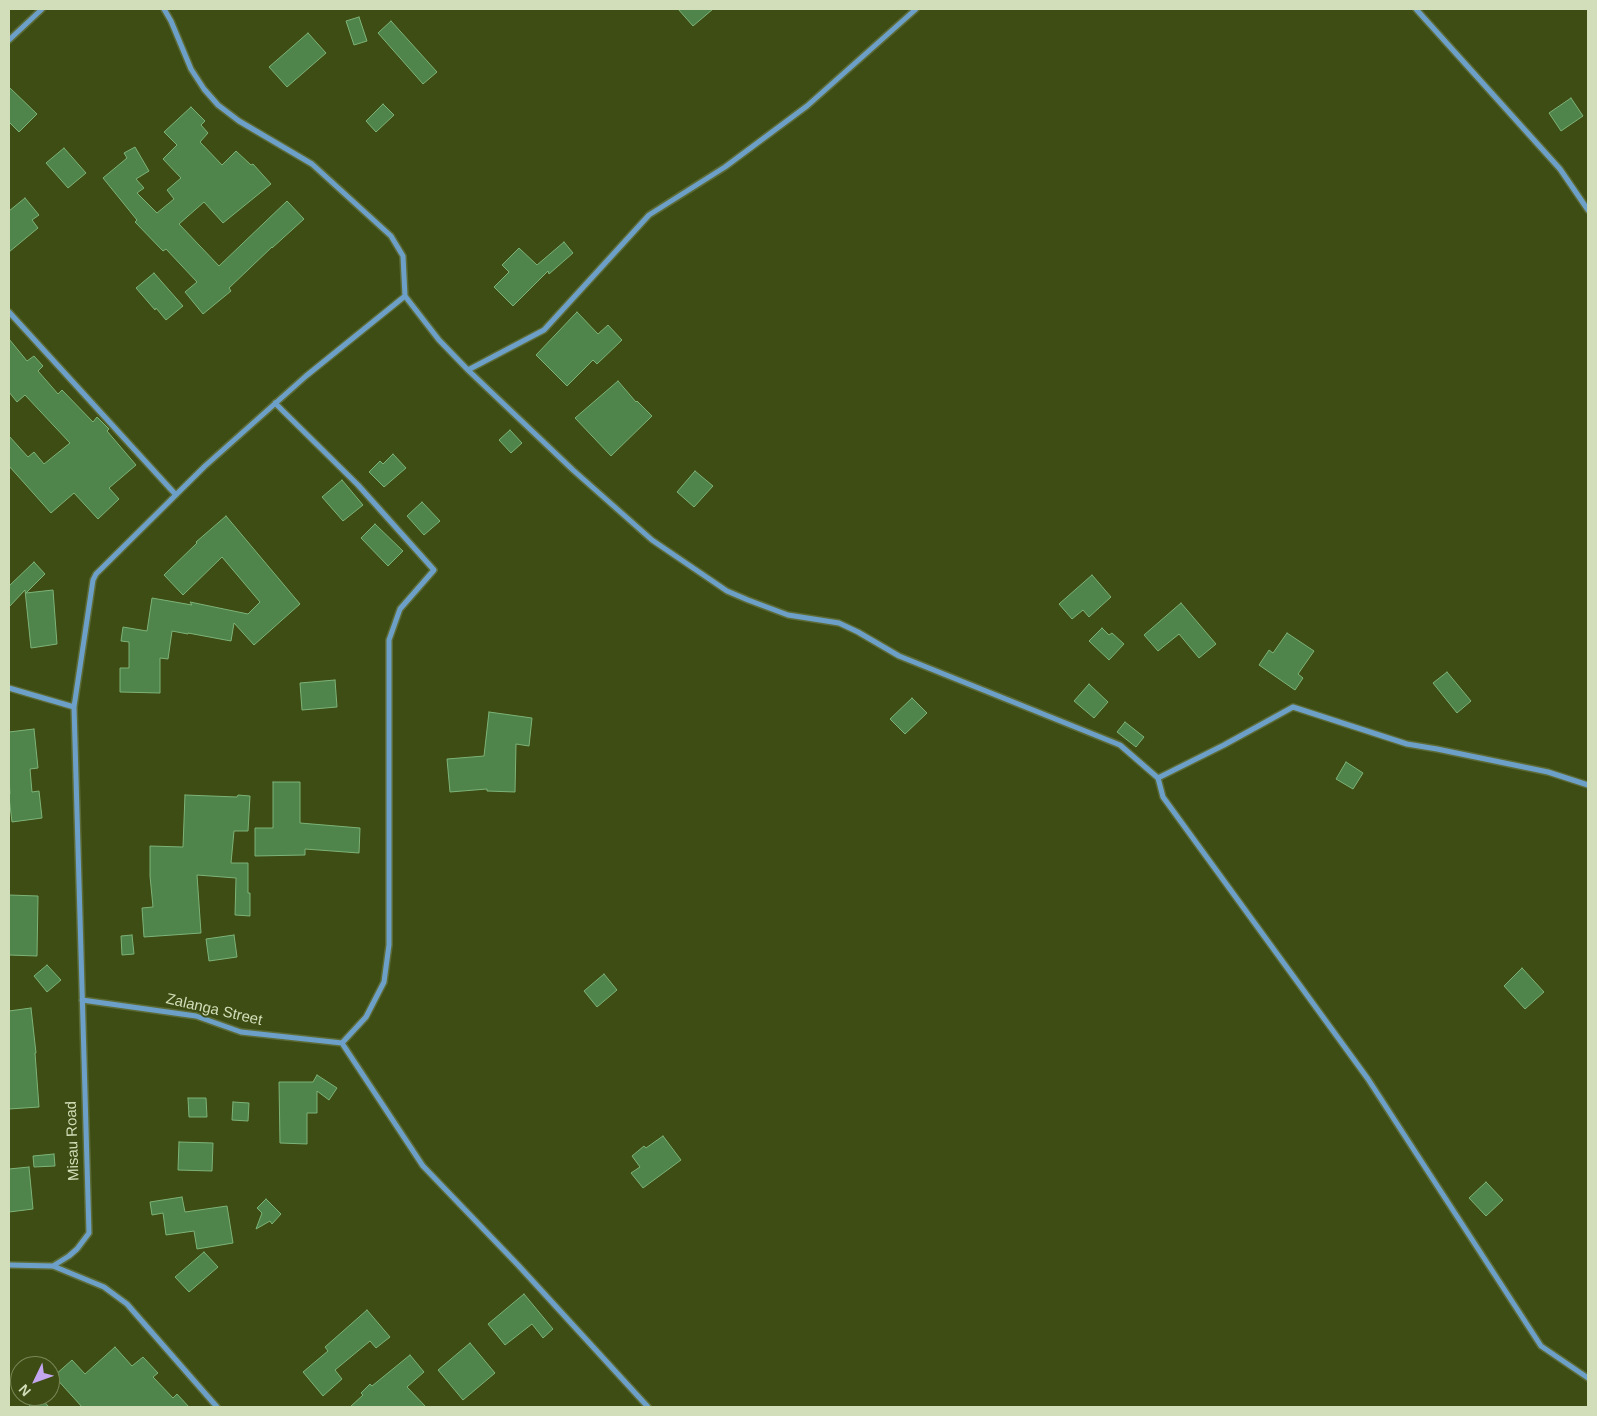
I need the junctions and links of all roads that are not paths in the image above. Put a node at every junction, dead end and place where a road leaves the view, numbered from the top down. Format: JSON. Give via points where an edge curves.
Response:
{"nodes":[{"id":1,"x":42,"y":9,"type":"edge"},
{"id":2,"x":164,"y":9,"type":"edge"},
{"id":3,"x":916,"y":9,"type":"edge"},
{"id":4,"x":1416,"y":9,"type":"edge"},
{"id":5,"x":9,"y":40,"type":"edge"},
{"id":6,"x":1588,"y":210,"type":"edge"},
{"id":7,"x":405,"y":296,"type":"junction"},
{"id":8,"x":9,"y":312,"type":"edge"},
{"id":9,"x":468,"y":370,"type":"junction"},
{"id":10,"x":276,"y":403,"type":"junction"},
{"id":11,"x":176,"y":495,"type":"junction"},
{"id":12,"x":9,"y":688,"type":"edge"},
{"id":13,"x":74,"y":707,"type":"junction"},
{"id":14,"x":1158,"y":778,"type":"junction"},
{"id":15,"x":1588,"y":784,"type":"edge"},
{"id":16,"x":82,"y":1000,"type":"junction"},
{"id":17,"x":342,"y":1043,"type":"junction"},
{"id":18,"x":9,"y":1265,"type":"edge"},
{"id":19,"x":53,"y":1266,"type":"junction"},
{"id":20,"x":1588,"y":1378,"type":"edge"},
{"id":21,"x":217,"y":1407,"type":"edge"},
{"id":22,"x":648,"y":1407,"type":"edge"}],
"edges":[{"from":1,"to":5,"type":"street"},
{"from":2,"to":7,"type":"street","via":[[191,69],[218,105],[312,164],[391,236],[403,256]]},
{"from":3,"to":9,"type":"street","via":[[808,106],[725,167],[649,215],[544,330]]},
{"from":4,"to":6,"type":"street","via":[[1560,169]]},
{"from":7,"to":9,"type":"street","via":[[439,340]]},
{"from":7,"to":10,"type":"street","name":"Misau Road"},
{"from":8,"to":11,"type":"street"},
{"from":9,"to":14,"type":"street","via":[[652,540],[726,591],[788,615],[839,623],[899,656],[1120,745]]},
{"from":10,"to":11,"type":"street","name":"Misau Road"},
{"from":10,"to":17,"type":"street","via":[[358,484],[434,570],[400,609],[389,640],[389,945],[384,982],[366,1017]]},
{"from":11,"to":13,"type":"street","name":"Misau Road","via":[[93,580]]},
{"from":12,"to":13,"type":"street"},
{"from":13,"to":16,"type":"street","name":"Misau Road"},
{"from":14,"to":15,"type":"street","via":[[1293,707],[1407,744],[1548,772]]},
{"from":14,"to":20,"type":"street","via":[[1163,797],[1368,1079],[1540,1346]]},
{"from":16,"to":17,"type":"street","name":"Zalanga Street","via":[[196,1016],[241,1032]]},
{"from":16,"to":19,"type":"street","name":"Misau Road","via":[[88,1233],[77,1249]]},
{"from":17,"to":22,"type":"street","via":[[423,1166]]},
{"from":18,"to":19,"type":"street"},
{"from":19,"to":21,"type":"street","via":[[104,1288],[127,1304]]}]}
